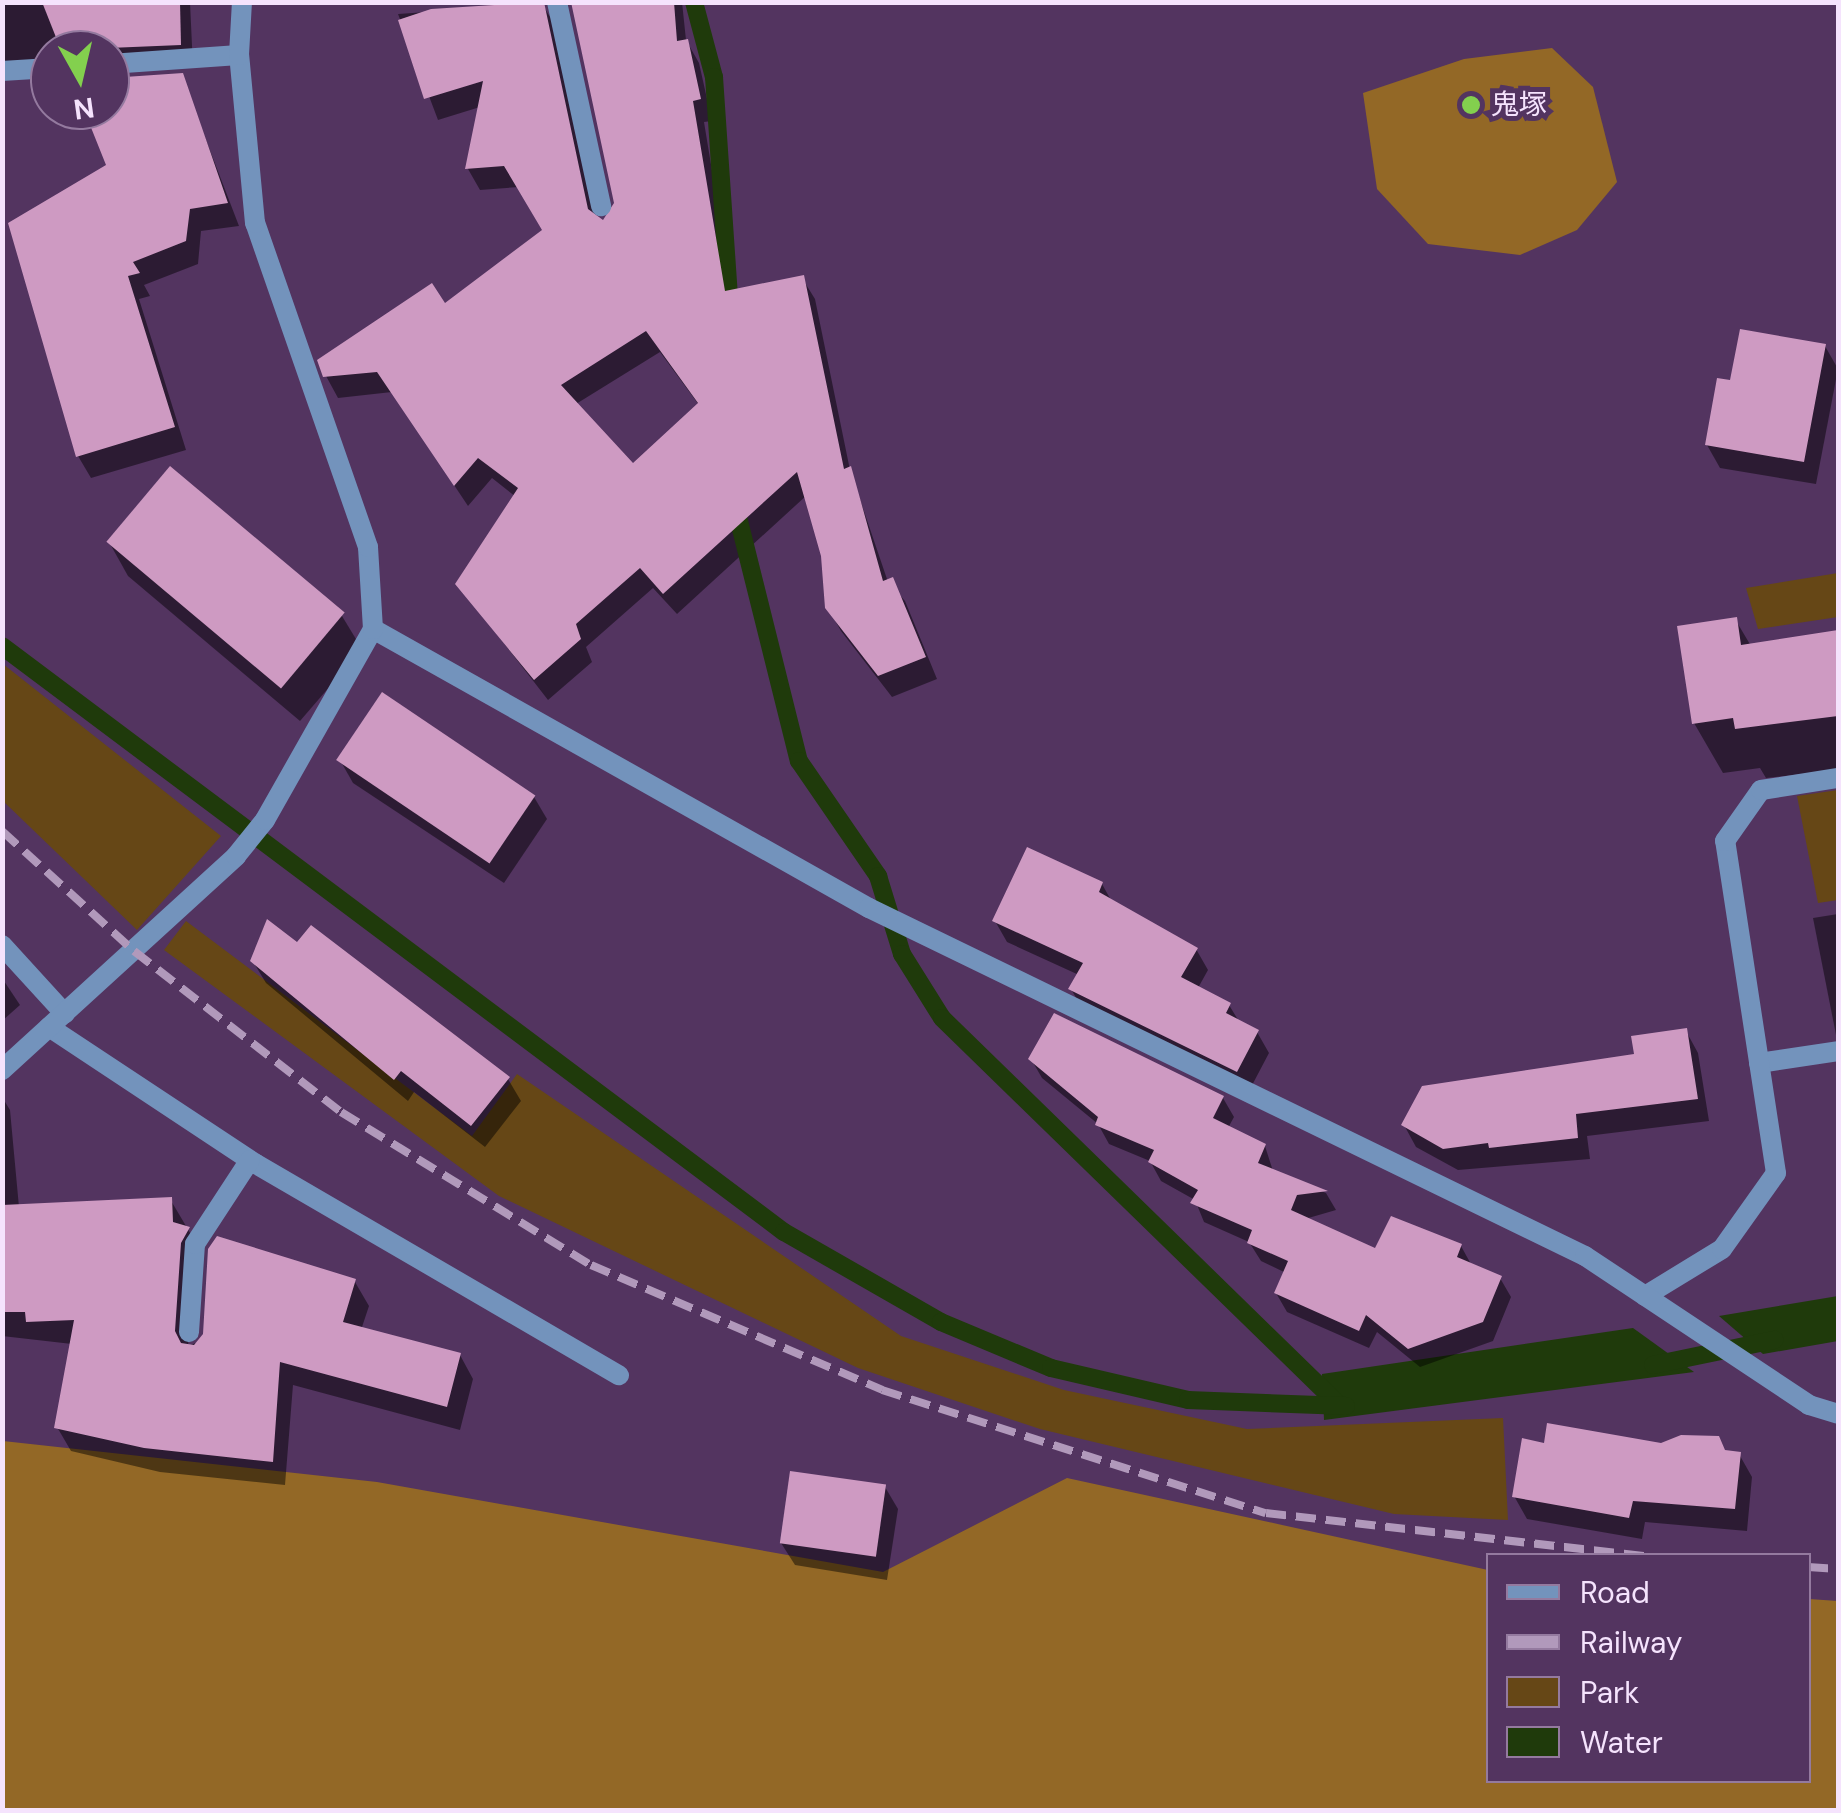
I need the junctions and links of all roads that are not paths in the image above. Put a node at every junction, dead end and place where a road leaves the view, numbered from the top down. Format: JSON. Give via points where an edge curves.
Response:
{"nodes":[{"id":1,"x":556,"y":2,"type":"edge"},
{"id":2,"x":245,"y":3,"type":"edge"},
{"id":3,"x":239,"y":55,"type":"junction"},
{"id":4,"x":130,"y":63,"type":"edge"},
{"id":5,"x":30,"y":69,"type":"edge"},
{"id":6,"x":2,"y":71,"type":"edge"},
{"id":7,"x":601,"y":206,"type":"dead end"},
{"id":8,"x":373,"y":628,"type":"junction"},
{"id":9,"x":1838,"y":778,"type":"edge"},
{"id":10,"x":2,"y":945,"type":"edge"},
{"id":11,"x":58,"y":1020,"type":"junction"},
{"id":12,"x":1838,"y":1052,"type":"edge"},
{"id":13,"x":1759,"y":1063,"type":"junction"},
{"id":14,"x":2,"y":1070,"type":"edge"},
{"id":15,"x":250,"y":1160,"type":"junction"},
{"id":16,"x":1645,"y":1296,"type":"junction"},
{"id":17,"x":189,"y":1332,"type":"dead end"},
{"id":18,"x":619,"y":1374,"type":"dead end"},
{"id":19,"x":1838,"y":1414,"type":"edge"}],
"edges":[{"from":1,"to":7,"type":"street"},
{"from":2,"to":3,"type":"street"},
{"from":3,"to":4,"type":"street"},
{"from":3,"to":8,"type":"street","via":[[255,223],[368,547]]},
{"from":5,"to":6,"type":"street"},
{"from":8,"to":11,"type":"street","via":[[265,820],[236,856]]},
{"from":8,"to":16,"type":"street","via":[[869,908],[1584,1256]]},
{"from":9,"to":13,"type":"street","via":[[1761,790],[1725,840]]},
{"from":10,"to":11,"type":"street"},
{"from":11,"to":14,"type":"street"},
{"from":11,"to":15,"type":"street"},
{"from":12,"to":13,"type":"street"},
{"from":13,"to":16,"type":"street","via":[[1776,1173],[1722,1249]]},
{"from":15,"to":17,"type":"street","via":[[195,1244]]},
{"from":15,"to":18,"type":"street"},
{"from":16,"to":19,"type":"street","via":[[1809,1405]]}]}
